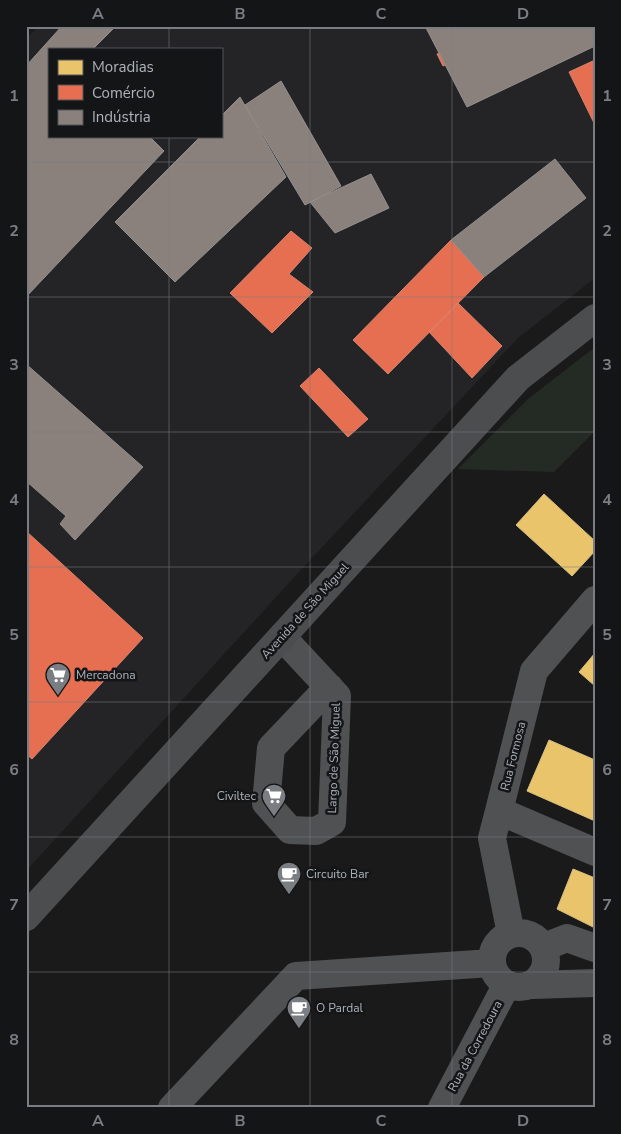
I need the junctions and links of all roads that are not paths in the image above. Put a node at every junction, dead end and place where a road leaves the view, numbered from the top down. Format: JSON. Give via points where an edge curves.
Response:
{"nodes":[{"id":1,"x":595,"y":318,"type":"edge"},
{"id":2,"x":595,"y":600,"type":"edge"},
{"id":3,"x":282,"y":636,"type":"junction"},
{"id":4,"x":329,"y":686,"type":"junction"},
{"id":5,"x":499,"y":811,"type":"junction"},
{"id":6,"x":595,"y":852,"type":"edge"},
{"id":7,"x":26,"y":917,"type":"edge"},
{"id":8,"x":511,"y":934,"type":"junction"},
{"id":9,"x":544,"y":948,"type":"junction"},
{"id":10,"x":595,"y":948,"type":"edge"},
{"id":11,"x":510,"y":977,"type":"junction"},
{"id":12,"x":595,"y":983,"type":"edge"},
{"id":13,"x":172,"y":1108,"type":"edge"},
{"id":14,"x":442,"y":1108,"type":"edge"}],
"edges":[{"from":1,"to":3,"type":"main road","name":"Avenida de São Miguel","via":[[518,378]]},
{"from":2,"to":5,"type":"street","name":"Rua Formosa","via":[[534,671]]},
{"from":3,"to":4,"type":"street","name":"Largo de São Miguel"},
{"from":3,"to":7,"type":"main road","name":"Avenida de São Miguel"},
{"from":4,"to":4,"type":"street","name":"Largo de São Miguel","via":[[337,696],[332,822],[316,831],[290,830],[266,803],[271,748]]},
{"from":5,"to":6,"type":"street"},
{"from":5,"to":8,"type":"street","name":"Rua Formosa","via":[[492,838]]},
{"from":8,"to":9,"type":"street","via":[[530,935]]},
{"from":8,"to":11,"type":"street","name":"Rua da Corredoura","via":[[498,942],[492,956]]},
{"from":9,"to":10,"type":"street","via":[[566,938]]},
{"from":9,"to":11,"type":"street","name":"Rua da Corredoura","via":[[544,972]]},
{"from":11,"to":12,"type":"street"},
{"from":11,"to":13,"type":"street","via":[[296,976]]},
{"from":11,"to":14,"type":"street","name":"Rua da Corredoura"}]}
